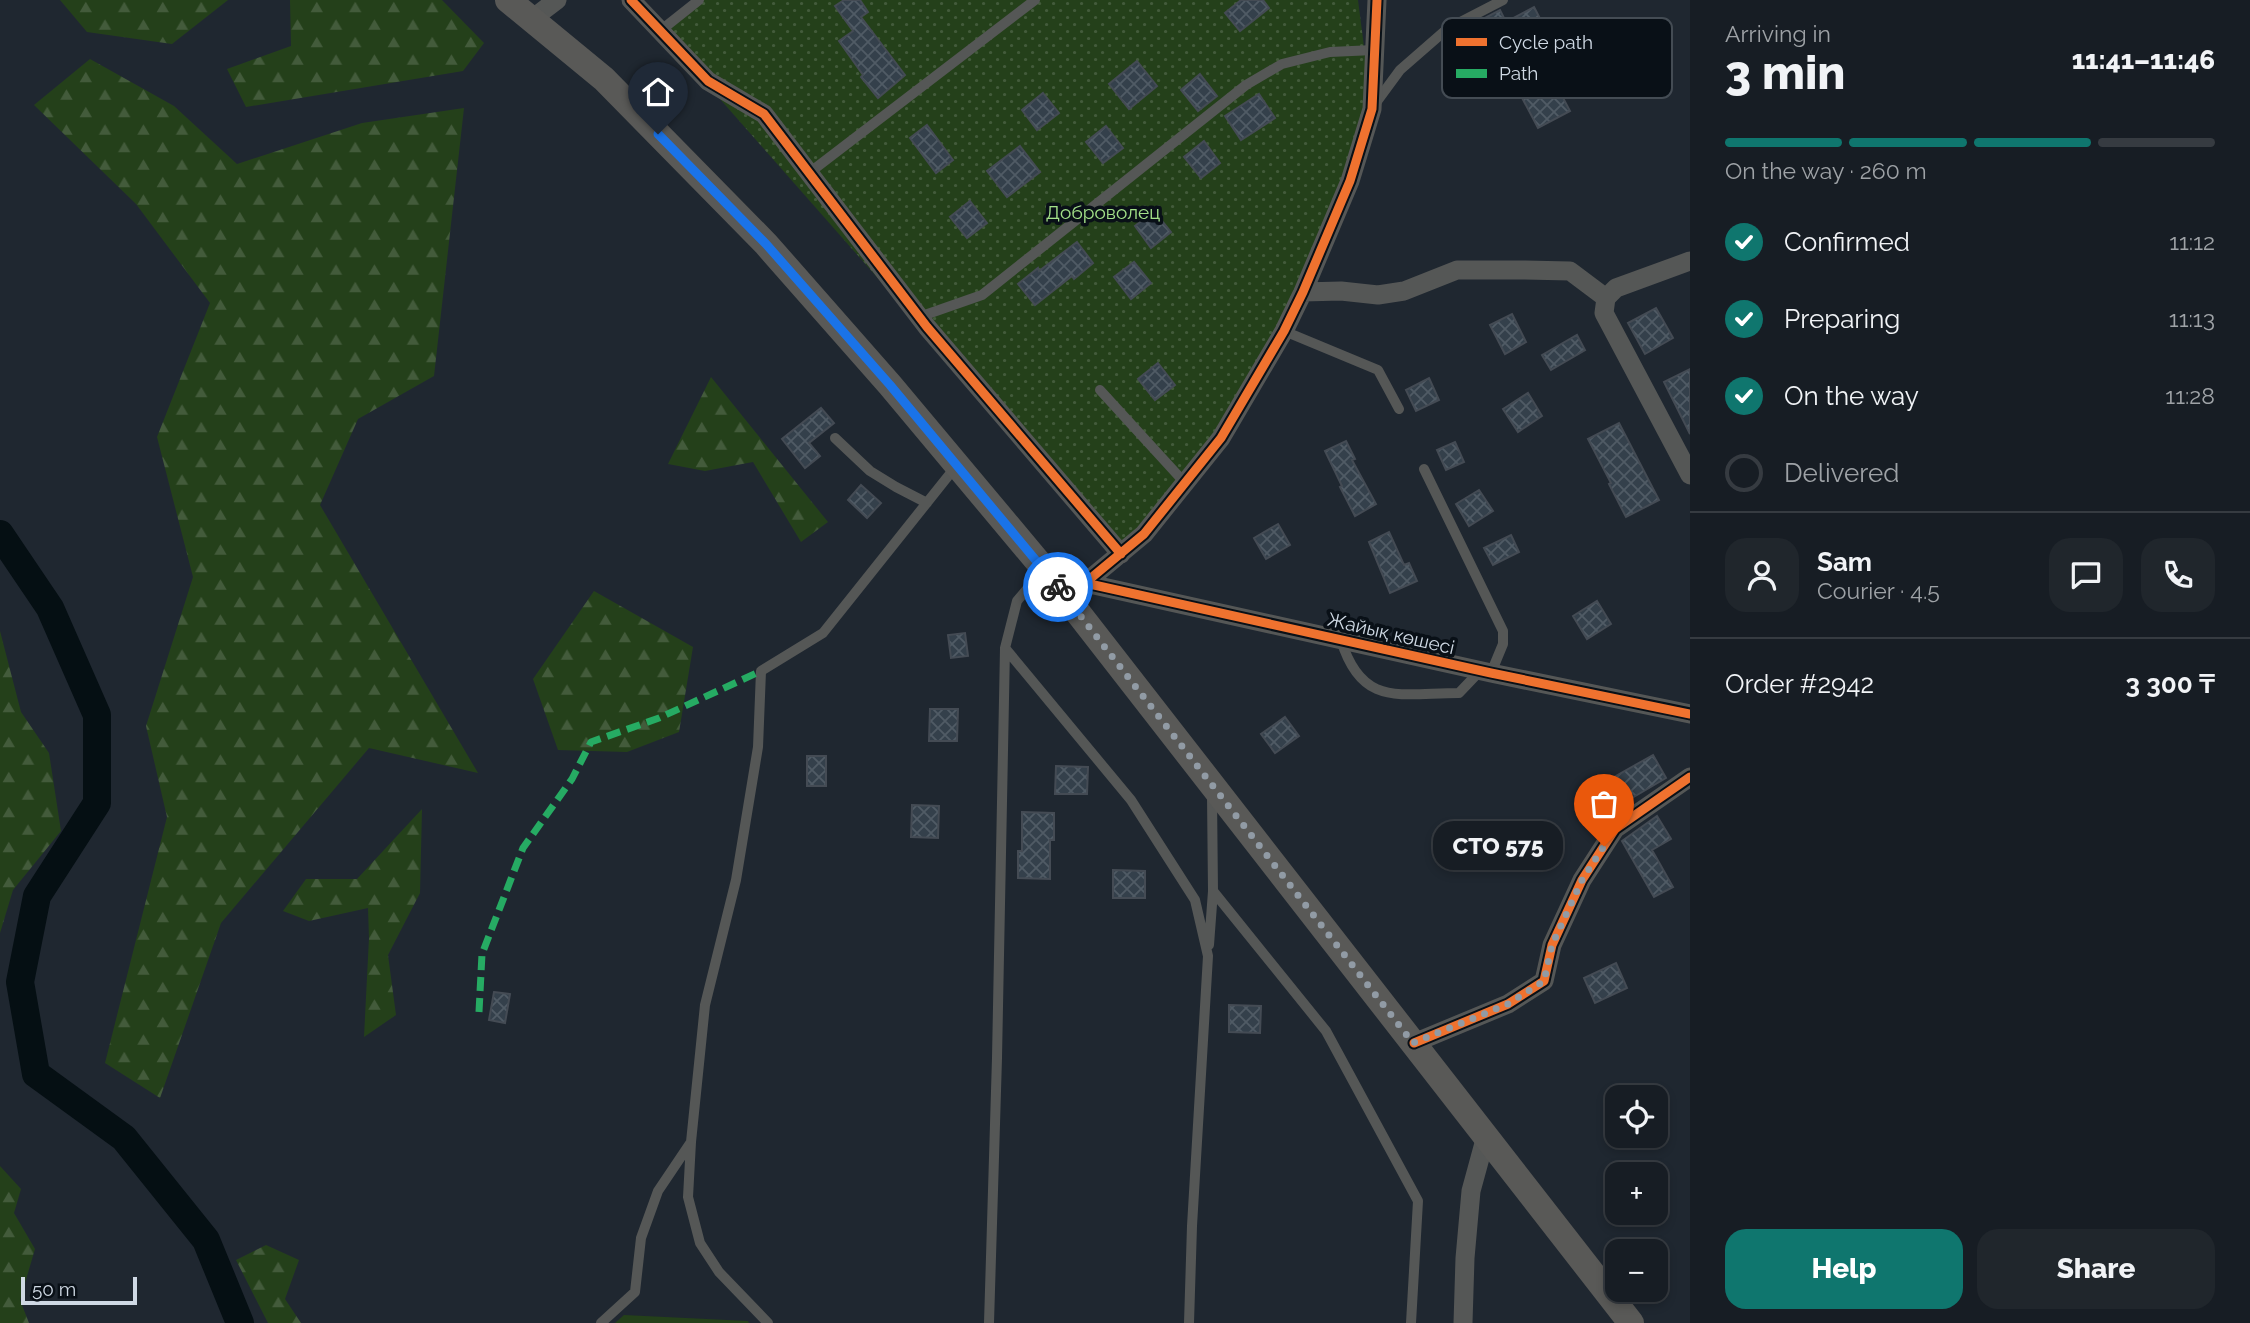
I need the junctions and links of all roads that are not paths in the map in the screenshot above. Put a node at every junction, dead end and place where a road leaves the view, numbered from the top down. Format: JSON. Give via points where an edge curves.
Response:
{"nodes":[{"id":1,"x":508,"y":0,"type":"edge"},
{"id":2,"x":557,"y":0,"type":"edge"},
{"id":3,"x":631,"y":0,"type":"edge"},
{"id":4,"x":699,"y":0,"type":"edge"},
{"id":5,"x":1035,"y":0,"type":"edge"},
{"id":6,"x":1377,"y":0,"type":"edge"},
{"id":7,"x":1503,"y":0,"type":"edge"},
{"id":8,"x":1468,"y":18,"type":"edge"},
{"id":9,"x":532,"y":19,"type":"junction"},
{"id":10,"x":660,"y":31,"type":"junction"},
{"id":11,"x":1442,"y":33,"type":"edge"},
{"id":12,"x":1374,"y":50,"type":"junction"},
{"id":13,"x":1372,"y":109,"type":"junction"},
{"id":14,"x":809,"y":173,"type":"junction"},
{"id":15,"x":1690,"y":261,"type":"edge"},
{"id":16,"x":1303,"y":292,"type":"junction"},
{"id":17,"x":1606,"y":298,"type":"junction"},
{"id":18,"x":919,"y":317,"type":"junction"},
{"id":19,"x":1284,"y":331,"type":"junction"},
{"id":20,"x":1100,"y":390,"type":"dead end"},
{"id":21,"x":1399,"y":409,"type":"dead end"},
{"id":22,"x":835,"y":438,"type":"dead end"},
{"id":23,"x":957,"y":466,"type":"junction"},
{"id":24,"x":1424,"y":469,"type":"dead end"},
{"id":25,"x":1690,"y":475,"type":"edge"},
{"id":26,"x":1185,"y":483,"type":"junction"},
{"id":27,"x":927,"y":503,"type":"junction"},
{"id":28,"x":1121,"y":554,"type":"junction"},
{"id":29,"x":1044,"y":569,"type":"junction"},
{"id":30,"x":1074,"y":588,"type":"junction"},
{"id":31,"x":1341,"y":640,"type":"junction"},
{"id":32,"x":1005,"y":648,"type":"junction"},
{"id":33,"x":1485,"y":672,"type":"junction"},
{"id":34,"x":1690,"y":714,"type":"edge"},
{"id":35,"x":1690,"y":777,"type":"edge"},
{"id":36,"x":1212,"y":785,"type":"junction"},
{"id":37,"x":1213,"y":891,"type":"junction"},
{"id":38,"x":1208,"y":956,"type":"junction"},
{"id":39,"x":1413,"y":1043,"type":"junction"},
{"id":40,"x":1486,"y":1136,"type":"junction"},
{"id":41,"x":691,"y":1142,"type":"junction"},
{"id":42,"x":601,"y":1323,"type":"edge"},
{"id":43,"x":768,"y":1323,"type":"edge"},
{"id":44,"x":989,"y":1323,"type":"edge"},
{"id":45,"x":1189,"y":1323,"type":"edge"},
{"id":46,"x":1411,"y":1323,"type":"edge"},
{"id":47,"x":1463,"y":1323,"type":"edge"},
{"id":48,"x":1631,"y":1323,"type":"edge"}],
"edges":[{"from":1,"to":9,"type":"main road"},
{"from":2,"to":9,"type":"street"},
{"from":3,"to":10,"type":"street"},
{"from":4,"to":10,"type":"lane"},
{"from":5,"to":14,"type":"lane"},
{"from":6,"to":12,"type":"street"},
{"from":7,"to":8,"type":"lane"},
{"from":9,"to":23,"type":"main road","via":[[604,79],[766,244]]},
{"from":10,"to":14,"type":"street","via":[[708,81],[764,114]]},
{"from":11,"to":13,"type":"lane","via":[[1400,70]]},
{"from":12,"to":13,"type":"street"},
{"from":12,"to":18,"type":"lane","via":[[1330,52],[1282,64],[1246,85],[982,295]]},
{"from":13,"to":16,"type":"street","via":[[1350,181]]},
{"from":14,"to":18,"type":"street"},
{"from":15,"to":17,"type":"street","via":[[1616,288]]},
{"from":16,"to":17,"type":"street","via":[[1378,295],[1404,291],[1457,270],[1525,270],[1570,271]]},
{"from":16,"to":19,"type":"street"},
{"from":17,"to":25,"type":"street","via":[[1604,313]]},
{"from":18,"to":28,"type":"street"},
{"from":19,"to":21,"type":"lane","via":[[1378,370]]},
{"from":19,"to":26,"type":"street","via":[[1221,438]]},
{"from":20,"to":26,"type":"lane"},
{"from":22,"to":27,"type":"lane","via":[[870,471]]},
{"from":23,"to":27,"type":"lane"},
{"from":23,"to":29,"type":"main road"},
{"from":24,"to":33,"type":"lane","via":[[1503,631],[1503,644]]},
{"from":26,"to":28,"type":"street","via":[[1144,534]]},
{"from":27,"to":41,"type":"lane","via":[[824,633],[761,671],[758,747],[736,880],[705,1004]]},
{"from":28,"to":30,"type":"street"},
{"from":29,"to":30,"type":"main road"},
{"from":29,"to":32,"type":"lane","via":[[1017,601]]},
{"from":30,"to":31,"type":"street","name":"Жайық көшесі"},
{"from":30,"to":36,"type":"main road"},
{"from":31,"to":33,"type":"street","name":"Жайық көшесі"},
{"from":31,"to":33,"type":"lane","via":[[1348,661],[1363,682],[1383,693],[1459,693]]},
{"from":32,"to":38,"type":"lane","via":[[1131,800],[1195,900]]},
{"from":32,"to":44,"type":"lane"},
{"from":33,"to":34,"type":"street","name":"Жайық көшесі"},
{"from":35,"to":39,"type":"street","via":[[1615,829],[1572,901],[1552,945],[1544,981],[1508,1004]]},
{"from":36,"to":37,"type":"lane"},
{"from":36,"to":39,"type":"main road"},
{"from":37,"to":38,"type":"lane"},
{"from":37,"to":46,"type":"lane","via":[[1326,1031],[1418,1201]]},
{"from":38,"to":45,"type":"lane"},
{"from":39,"to":40,"type":"main road"},
{"from":40,"to":47,"type":"street","via":[[1471,1191]]},
{"from":40,"to":48,"type":"main road"},
{"from":41,"to":42,"type":"lane","via":[[658,1191],[641,1238],[635,1292]]},
{"from":41,"to":43,"type":"lane","via":[[688,1197],[700,1243],[719,1272]]}]}
